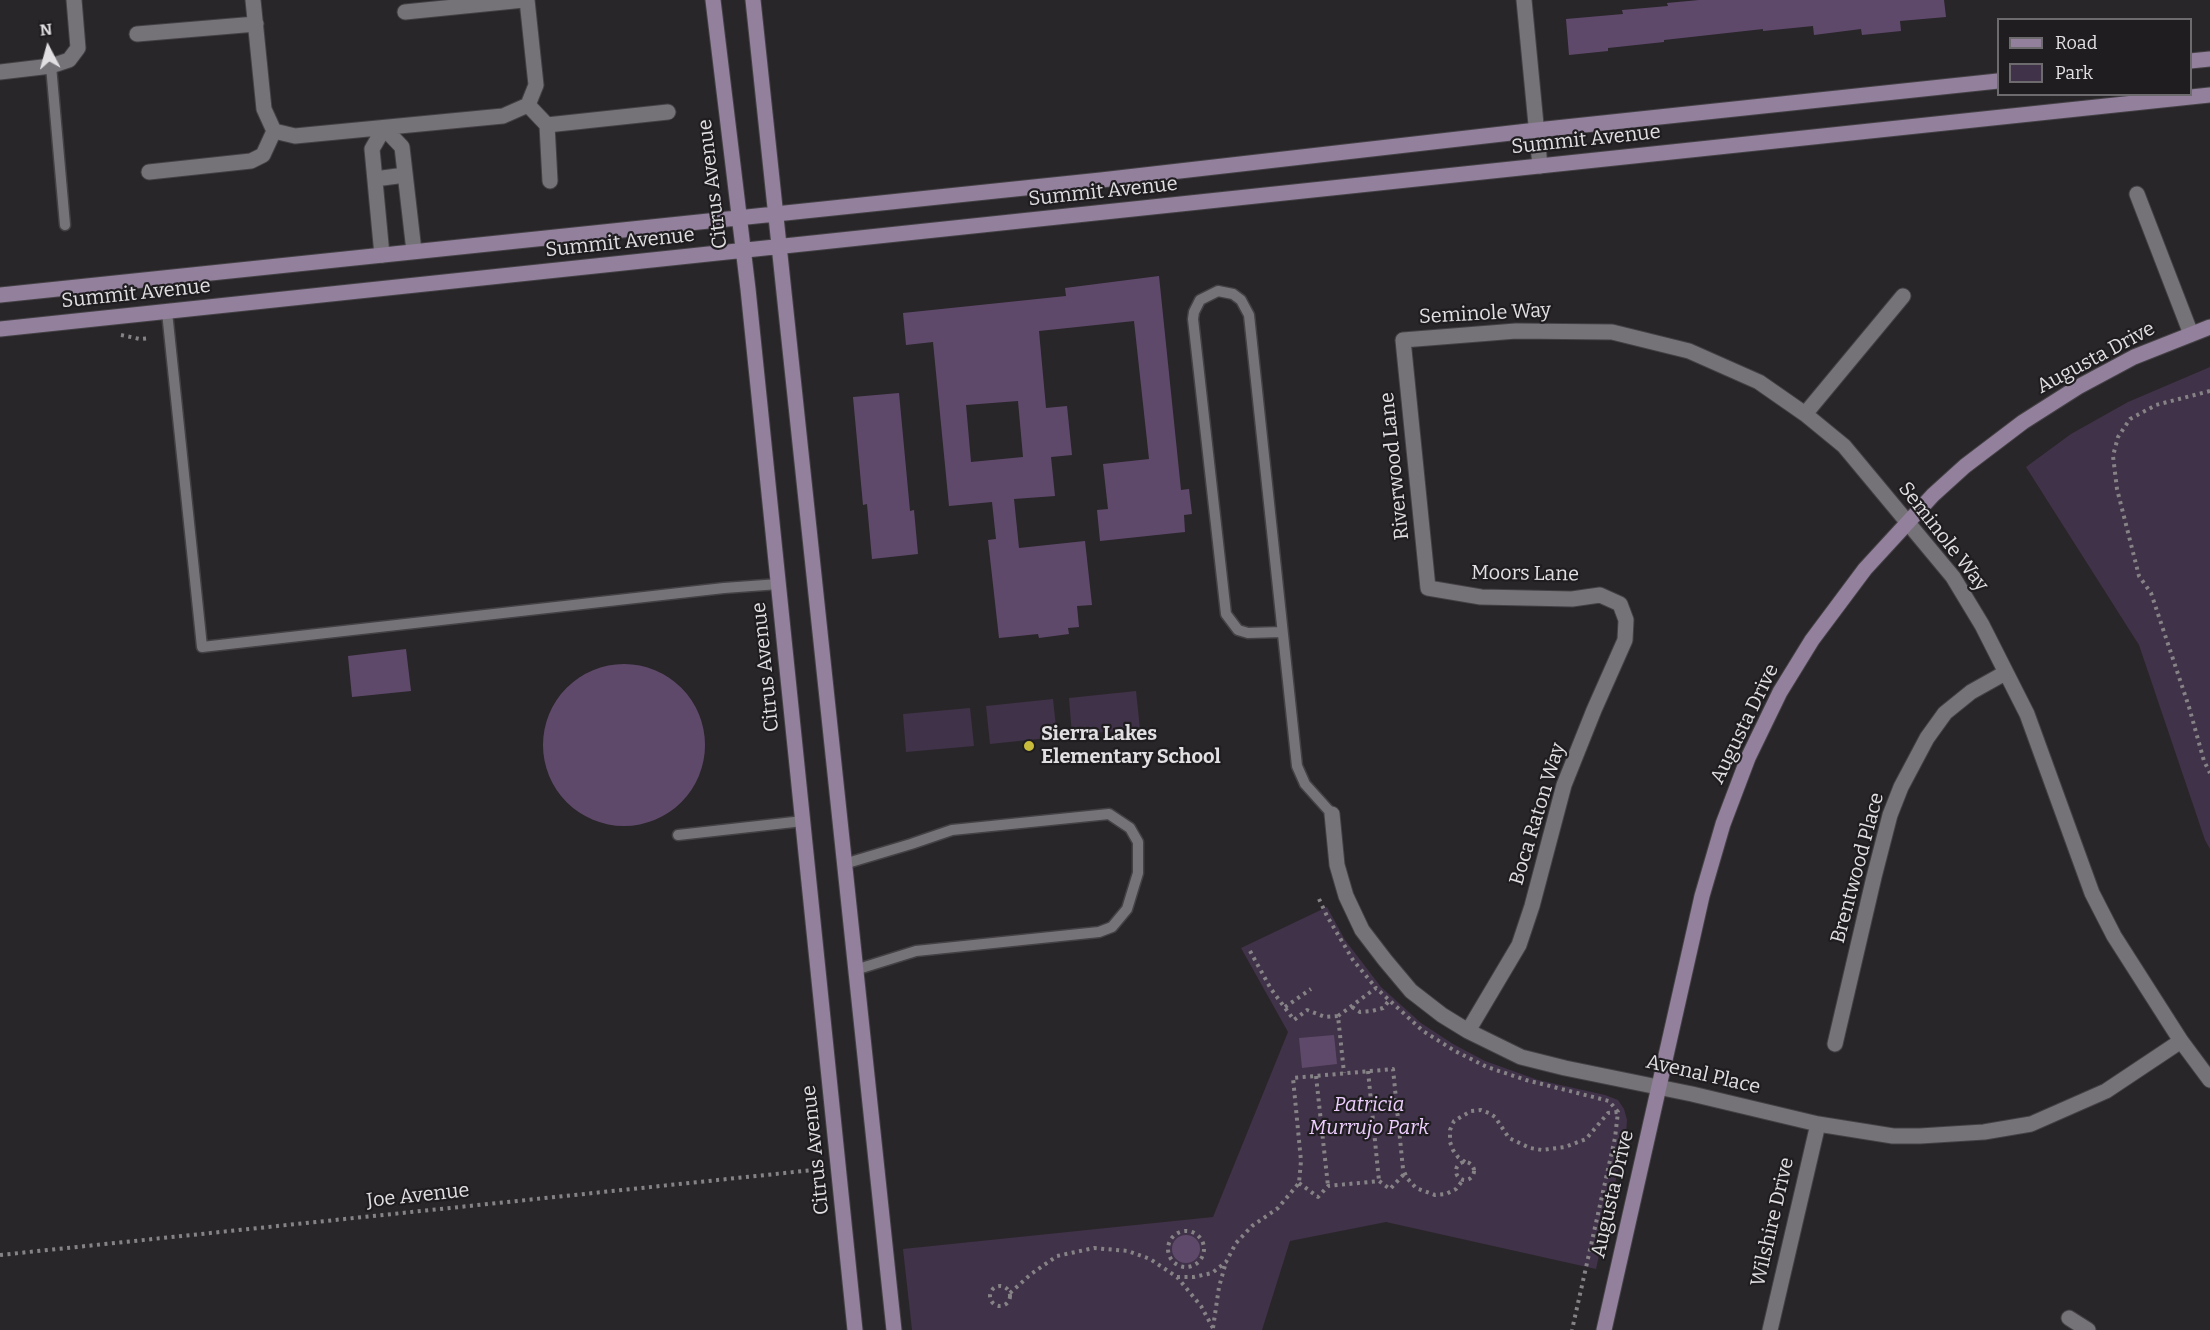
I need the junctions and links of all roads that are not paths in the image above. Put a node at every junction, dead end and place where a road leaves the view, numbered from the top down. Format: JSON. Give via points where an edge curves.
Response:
{"nodes":[{"id":1,"x":74,"y":0,"type":"edge"},
{"id":2,"x":253,"y":0,"type":"edge"},
{"id":3,"x":526,"y":0,"type":"edge"},
{"id":4,"x":713,"y":0,"type":"edge"},
{"id":5,"x":753,"y":0,"type":"edge"},
{"id":6,"x":1524,"y":0,"type":"edge"},
{"id":7,"x":405,"y":12,"type":"dead end"},
{"id":8,"x":256,"y":24,"type":"junction"},
{"id":9,"x":137,"y":34,"type":"dead end"},
{"id":10,"x":2210,"y":59,"type":"edge"},
{"id":11,"x":2192,"y":61,"type":"edge"},
{"id":12,"x":51,"y":66,"type":"junction"},
{"id":13,"x":0,"y":72,"type":"edge"},
{"id":14,"x":1997,"y":81,"type":"edge"},
{"id":15,"x":2210,"y":95,"type":"edge"},
{"id":16,"x":528,"y":105,"type":"junction"},
{"id":17,"x":668,"y":112,"type":"dead end"},
{"id":18,"x":547,"y":125,"type":"junction"},
{"id":19,"x":384,"y":128,"type":"junction"},
{"id":20,"x":1537,"y":130,"type":"junction"},
{"id":21,"x":274,"y":131,"type":"junction"},
{"id":22,"x":1540,"y":166,"type":"junction"},
{"id":23,"x":149,"y":172,"type":"dead end"},
{"id":24,"x":405,"y":176,"type":"junction"},
{"id":25,"x":375,"y":179,"type":"junction"},
{"id":26,"x":550,"y":181,"type":"dead end"},
{"id":27,"x":2137,"y":194,"type":"dead end"},
{"id":28,"x":776,"y":214,"type":"junction"},
{"id":29,"x":738,"y":218,"type":"junction"},
{"id":30,"x":65,"y":225,"type":"dead end"},
{"id":31,"x":780,"y":248,"type":"junction"},
{"id":32,"x":414,"y":251,"type":"junction"},
{"id":33,"x":742,"y":252,"type":"junction"},
{"id":34,"x":382,"y":255,"type":"junction"},
{"id":35,"x":0,"y":295,"type":"edge"},
{"id":36,"x":1903,"y":296,"type":"dead end"},
{"id":37,"x":167,"y":312,"type":"junction"},
{"id":38,"x":2210,"y":327,"type":"edge"},
{"id":39,"x":0,"y":329,"type":"edge"},
{"id":40,"x":2191,"y":334,"type":"junction"},
{"id":41,"x":1403,"y":340,"type":"joint"},
{"id":42,"x":1805,"y":414,"type":"junction"},
{"id":43,"x":1907,"y":523,"type":"junction"},
{"id":44,"x":779,"y":585,"type":"junction"},
{"id":45,"x":1428,"y":588,"type":"joint"},
{"id":46,"x":1620,"y":604,"type":"joint"},
{"id":47,"x":1282,"y":632,"type":"junction"},
{"id":48,"x":2006,"y":673,"type":"junction"},
{"id":49,"x":1332,"y":814,"type":"joint"},
{"id":50,"x":803,"y":821,"type":"junction"},
{"id":51,"x":678,"y":835,"type":"dead end"},
{"id":52,"x":844,"y":864,"type":"junction"},
{"id":53,"x":855,"y":970,"type":"junction"},
{"id":54,"x":1468,"y":1030,"type":"junction"},
{"id":55,"x":2181,"y":1041,"type":"junction"},
{"id":56,"x":1835,"y":1044,"type":"dead end"},
{"id":57,"x":2210,"y":1080,"type":"edge"},
{"id":58,"x":1658,"y":1086,"type":"junction"},
{"id":59,"x":1818,"y":1124,"type":"junction"},
{"id":60,"x":2069,"y":1318,"type":"dead end"},
{"id":61,"x":855,"y":1330,"type":"edge"},
{"id":62,"x":894,"y":1330,"type":"edge"},
{"id":63,"x":1604,"y":1330,"type":"edge"},
{"id":64,"x":1770,"y":1330,"type":"edge"},
{"id":65,"x":2088,"y":1330,"type":"edge"}],
"edges":[{"from":1,"to":12,"type":"street","via":[[78,48],[69,60]]},
{"from":2,"to":8,"type":"street"},
{"from":3,"to":7,"type":"street"},
{"from":3,"to":16,"type":"street","via":[[536,85]]},
{"from":4,"to":29,"type":"main road","name":"Citrus Avenue"},
{"from":5,"to":28,"type":"main road"},
{"from":6,"to":20,"type":"street"},
{"from":8,"to":9,"type":"street"},
{"from":8,"to":21,"type":"street","via":[[264,109]]},
{"from":10,"to":11,"type":"main road"},
{"from":12,"to":13,"type":"street"},
{"from":12,"to":30,"type":"lane"},
{"from":14,"to":20,"type":"main road","name":"Summit Avenue"},
{"from":15,"to":22,"type":"main road","name":"Summit Avenue"},
{"from":16,"to":18,"type":"street"},
{"from":16,"to":19,"type":"street","via":[[503,116]]},
{"from":17,"to":18,"type":"street"},
{"from":18,"to":26,"type":"street"},
{"from":19,"to":21,"type":"street","via":[[294,136]]},
{"from":19,"to":24,"type":"street","via":[[402,147]]},
{"from":19,"to":25,"type":"street","via":[[372,149]]},
{"from":20,"to":22,"type":"street"},
{"from":20,"to":28,"type":"main road","name":"Summit Avenue"},
{"from":21,"to":23,"type":"street","via":[[263,155],[251,161]]},
{"from":22,"to":31,"type":"main road","name":"Summit Avenue"},
{"from":24,"to":25,"type":"street"},
{"from":24,"to":32,"type":"street"},
{"from":25,"to":34,"type":"street"},
{"from":27,"to":40,"type":"street"},
{"from":28,"to":29,"type":"main road","name":"Summit Avenue"},
{"from":28,"to":31,"type":"main road"},
{"from":29,"to":32,"type":"main road","name":"Summit Avenue"},
{"from":29,"to":33,"type":"main road","name":"Citrus Avenue"},
{"from":31,"to":33,"type":"main road","name":"Summit Avenue"},
{"from":31,"to":52,"type":"main road"},
{"from":32,"to":34,"type":"main road","name":"Summit Avenue"},
{"from":33,"to":37,"type":"main road","name":"Summit Avenue"},
{"from":33,"to":44,"type":"main road","name":"Citrus Avenue"},
{"from":34,"to":35,"type":"main road","name":"Summit Avenue"},
{"from":36,"to":42,"type":"street"},
{"from":37,"to":39,"type":"main road","name":"Summit Avenue"},
{"from":37,"to":44,"type":"lane","via":[[202,647]]},
{"from":38,"to":40,"type":"main road","name":"Augusta Drive"},
{"from":40,"to":43,"type":"main road","name":"Augusta Drive","via":[[2134,357],[2023,422],[1965,466]]},
{"from":41,"to":42,"type":"street","name":"Seminole Way","via":[[1516,331],[1612,332],[1689,351],[1759,382]]},
{"from":41,"to":45,"type":"street","name":"Riverwood Lane"},
{"from":42,"to":43,"type":"street","name":"Seminole Way","via":[[1844,446]]},
{"from":43,"to":48,"type":"street","name":"Seminole Way","via":[[1953,577]]},
{"from":43,"to":58,"type":"main road","name":"Augusta Drive","via":[[1865,568],[1812,640],[1780,692],[1748,758],[1702,896]]},
{"from":44,"to":50,"type":"main road","name":"Citrus Avenue"},
{"from":45,"to":46,"type":"street","name":"Moors Lane","via":[[1481,597],[1572,599],[1600,595]]},
{"from":46,"to":54,"type":"street","name":"Boca Raton Way","via":[[1626,620],[1625,640],[1564,785],[1519,945]]},
{"from":47,"to":47,"type":"lane","via":[[1248,315],[1241,300],[1218,291],[1200,300],[1193,319],[1224,604],[1238,630],[1258,634]]},
{"from":47,"to":49,"type":"lane","via":[[1297,766],[1305,784]]},
{"from":48,"to":55,"type":"street","name":"Seminole Way","via":[[2026,714],[2092,893],[2114,936]]},
{"from":48,"to":56,"type":"street","name":"Brentwood Place","via":[[1971,692],[1945,713],[1901,786],[1874,877]]},
{"from":49,"to":54,"type":"street","name":"Avenal Place","via":[[1337,865],[1362,930],[1411,991]]},
{"from":50,"to":51,"type":"lane"},
{"from":50,"to":61,"type":"main road","name":"Citrus Avenue"},
{"from":52,"to":53,"type":"main road"},
{"from":52,"to":53,"type":"lane","via":[[951,830],[1109,814],[1130,828],[1138,842],[1138,873],[1127,909],[1112,927],[1099,932],[916,951]]},
{"from":53,"to":62,"type":"main road"},
{"from":54,"to":58,"type":"street","name":"Avenal Place","via":[[1521,1057]]},
{"from":55,"to":57,"type":"street","name":"Seminole Way"},
{"from":55,"to":59,"type":"street","name":"Avenal Place","via":[[2106,1091],[2031,1124],[1984,1132],[1893,1136]]},
{"from":58,"to":59,"type":"street","name":"Avenal Place"},
{"from":58,"to":63,"type":"main road","name":"Augusta Drive"},
{"from":59,"to":64,"type":"street","name":"Wilshire Drive"},
{"from":60,"to":65,"type":"street"}]}
